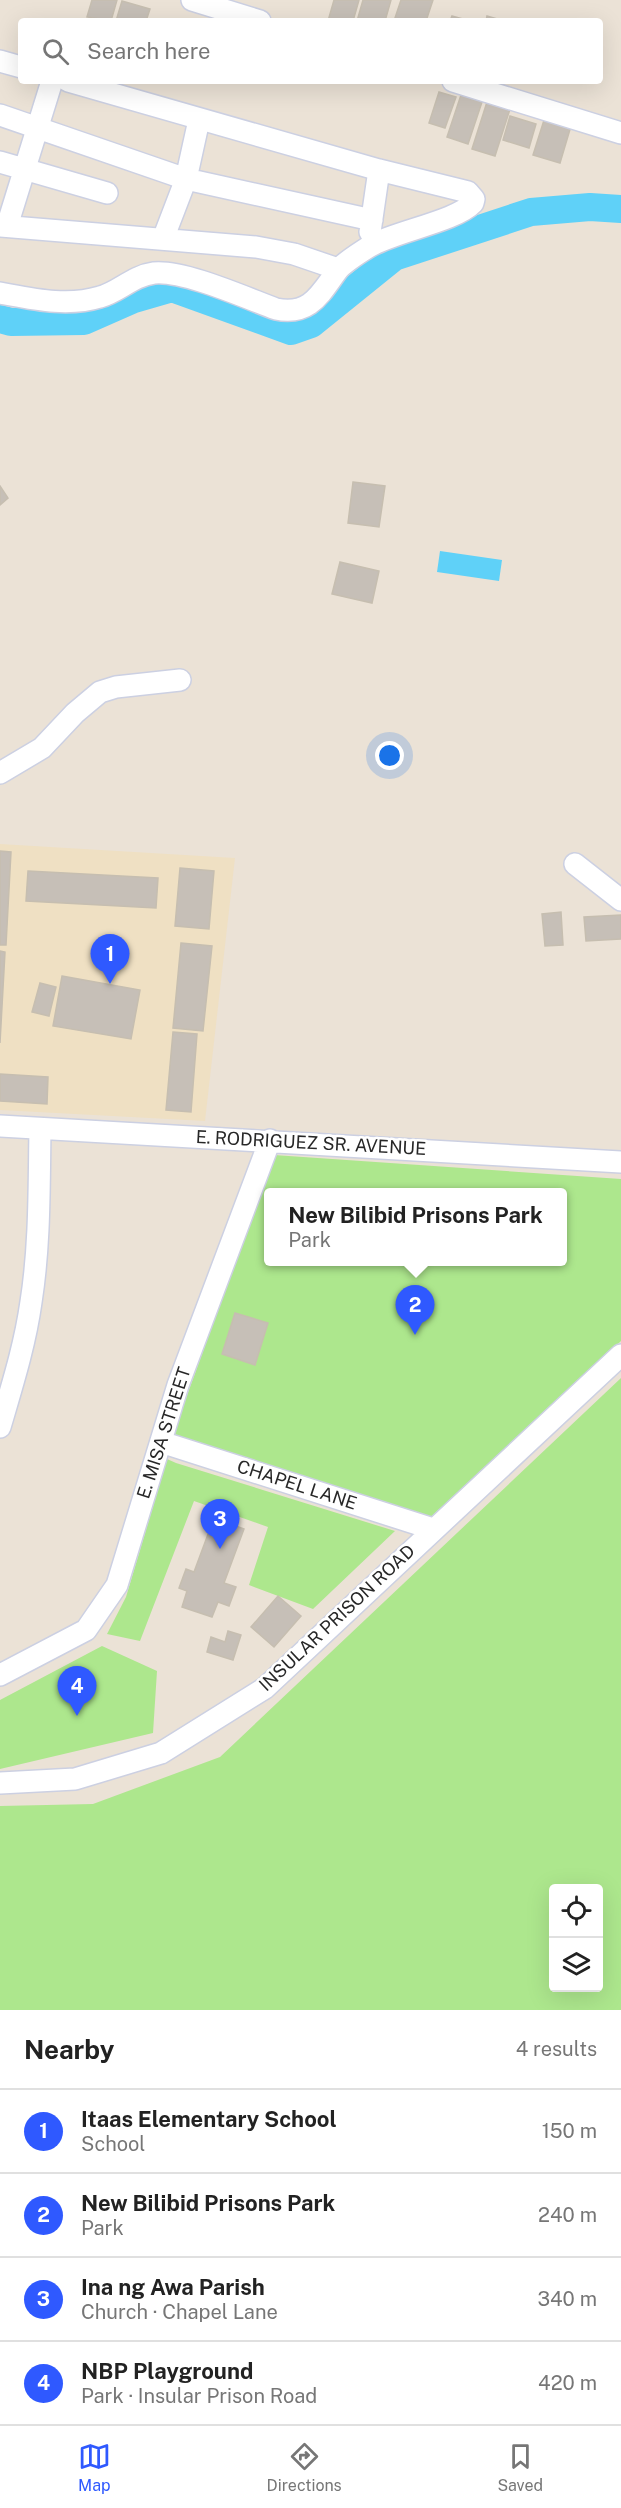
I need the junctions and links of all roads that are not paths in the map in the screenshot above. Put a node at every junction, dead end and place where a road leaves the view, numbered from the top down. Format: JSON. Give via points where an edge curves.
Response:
{"nodes":[{"id":1,"x":192,"y":0,"type":"edge"},
{"id":2,"x":250,"y":18,"type":"edge"},
{"id":3,"x":0,"y":61,"type":"edge"},
{"id":4,"x":18,"y":66,"type":"edge"},
{"id":5,"x":51,"y":84,"type":"edge"},
{"id":6,"x":78,"y":84,"type":"edge"},
{"id":7,"x":463,"y":84,"type":"edge"},
{"id":8,"x":0,"y":115,"type":"edge"},
{"id":9,"x":199,"y":120,"type":"junction"},
{"id":10,"x":38,"y":127,"type":"junction"},
{"id":11,"x":621,"y":133,"type":"edge"},
{"id":12,"x":0,"y":162,"type":"edge"},
{"id":13,"x":24,"y":168,"type":"junction"},
{"id":14,"x":379,"y":170,"type":"junction"},
{"id":15,"x":186,"y":179,"type":"junction"},
{"id":16,"x":107,"y":193,"type":"dead end"},
{"id":17,"x":372,"y":220,"type":"junction"},
{"id":18,"x":3,"y":226,"type":"edge"},
{"id":19,"x":163,"y":239,"type":"junction"},
{"id":20,"x":368,"y":247,"type":"junction"},
{"id":21,"x":338,"y":269,"type":"junction"},
{"id":22,"x":0,"y":293,"type":"edge"},
{"id":23,"x":180,"y":680,"type":"dead end"},
{"id":24,"x":0,"y":773,"type":"edge"},
{"id":25,"x":575,"y":864,"type":"dead end"},
{"id":26,"x":621,"y":900,"type":"edge"},
{"id":27,"x":0,"y":1126,"type":"edge"},
{"id":28,"x":40,"y":1129,"type":"junction"},
{"id":29,"x":270,"y":1140,"type":"junction"},
{"id":30,"x":621,"y":1162,"type":"edge"},
{"id":31,"x":621,"y":1355,"type":"edge"},
{"id":32,"x":0,"y":1427,"type":"edge"},
{"id":33,"x":161,"y":1442,"type":"junction"},
{"id":34,"x":433,"y":1528,"type":"junction"},
{"id":35,"x":0,"y":1675,"type":"edge"},
{"id":36,"x":0,"y":1783,"type":"edge"}],
"edges":[{"from":1,"to":2,"type":"street"},
{"from":3,"to":4,"type":"street"},
{"from":5,"to":10,"type":"street"},
{"from":6,"to":9,"type":"street"},
{"from":7,"to":11,"type":"street"},
{"from":8,"to":10,"type":"street"},
{"from":9,"to":14,"type":"street"},
{"from":9,"to":15,"type":"street"},
{"from":10,"to":13,"type":"street"},
{"from":10,"to":15,"type":"street"},
{"from":12,"to":13,"type":"street"},
{"from":13,"to":16,"type":"street"},
{"from":13,"to":18,"type":"street"},
{"from":14,"to":17,"type":"street"},
{"from":14,"to":20,"type":"street","via":[[468,192],[474,199],[470,206]]},
{"from":15,"to":17,"type":"street"},
{"from":15,"to":19,"type":"street"},
{"from":17,"to":20,"type":"street"},
{"from":18,"to":19,"type":"street"},
{"from":19,"to":21,"type":"street","via":[[256,246]]},
{"from":20,"to":21,"type":"street"},
{"from":21,"to":22,"type":"street","via":[[327,289],[301,310],[288,312],[199,282],[155,273],[128,281],[101,297],[59,302]]},
{"from":23,"to":24,"type":"street","via":[[100,692],[42,748]]},
{"from":25,"to":26,"type":"street"},
{"from":27,"to":28,"type":"street","name":"E. RODRIGUEZ SR. AVENUE"},
{"from":28,"to":29,"type":"street","name":"E. RODRIGUEZ SR. AVENUE"},
{"from":28,"to":32,"type":"street","via":[[38,1241],[31,1303]]},
{"from":29,"to":30,"type":"street","name":"E. RODRIGUEZ SR. AVENUE"},
{"from":29,"to":33,"type":"street","name":"E. MISA STREET","via":[[178,1385]]},
{"from":31,"to":34,"type":"street","name":"INSULAR PRISON ROAD"},
{"from":33,"to":34,"type":"street","name":"CHAPEL LANE"},
{"from":33,"to":35,"type":"street","name":"E. MISA STREET","via":[[117,1585],[86,1630]]},
{"from":34,"to":36,"type":"street","name":"INSULAR PRISON ROAD","via":[[265,1688],[161,1753],[75,1779]]}]}
